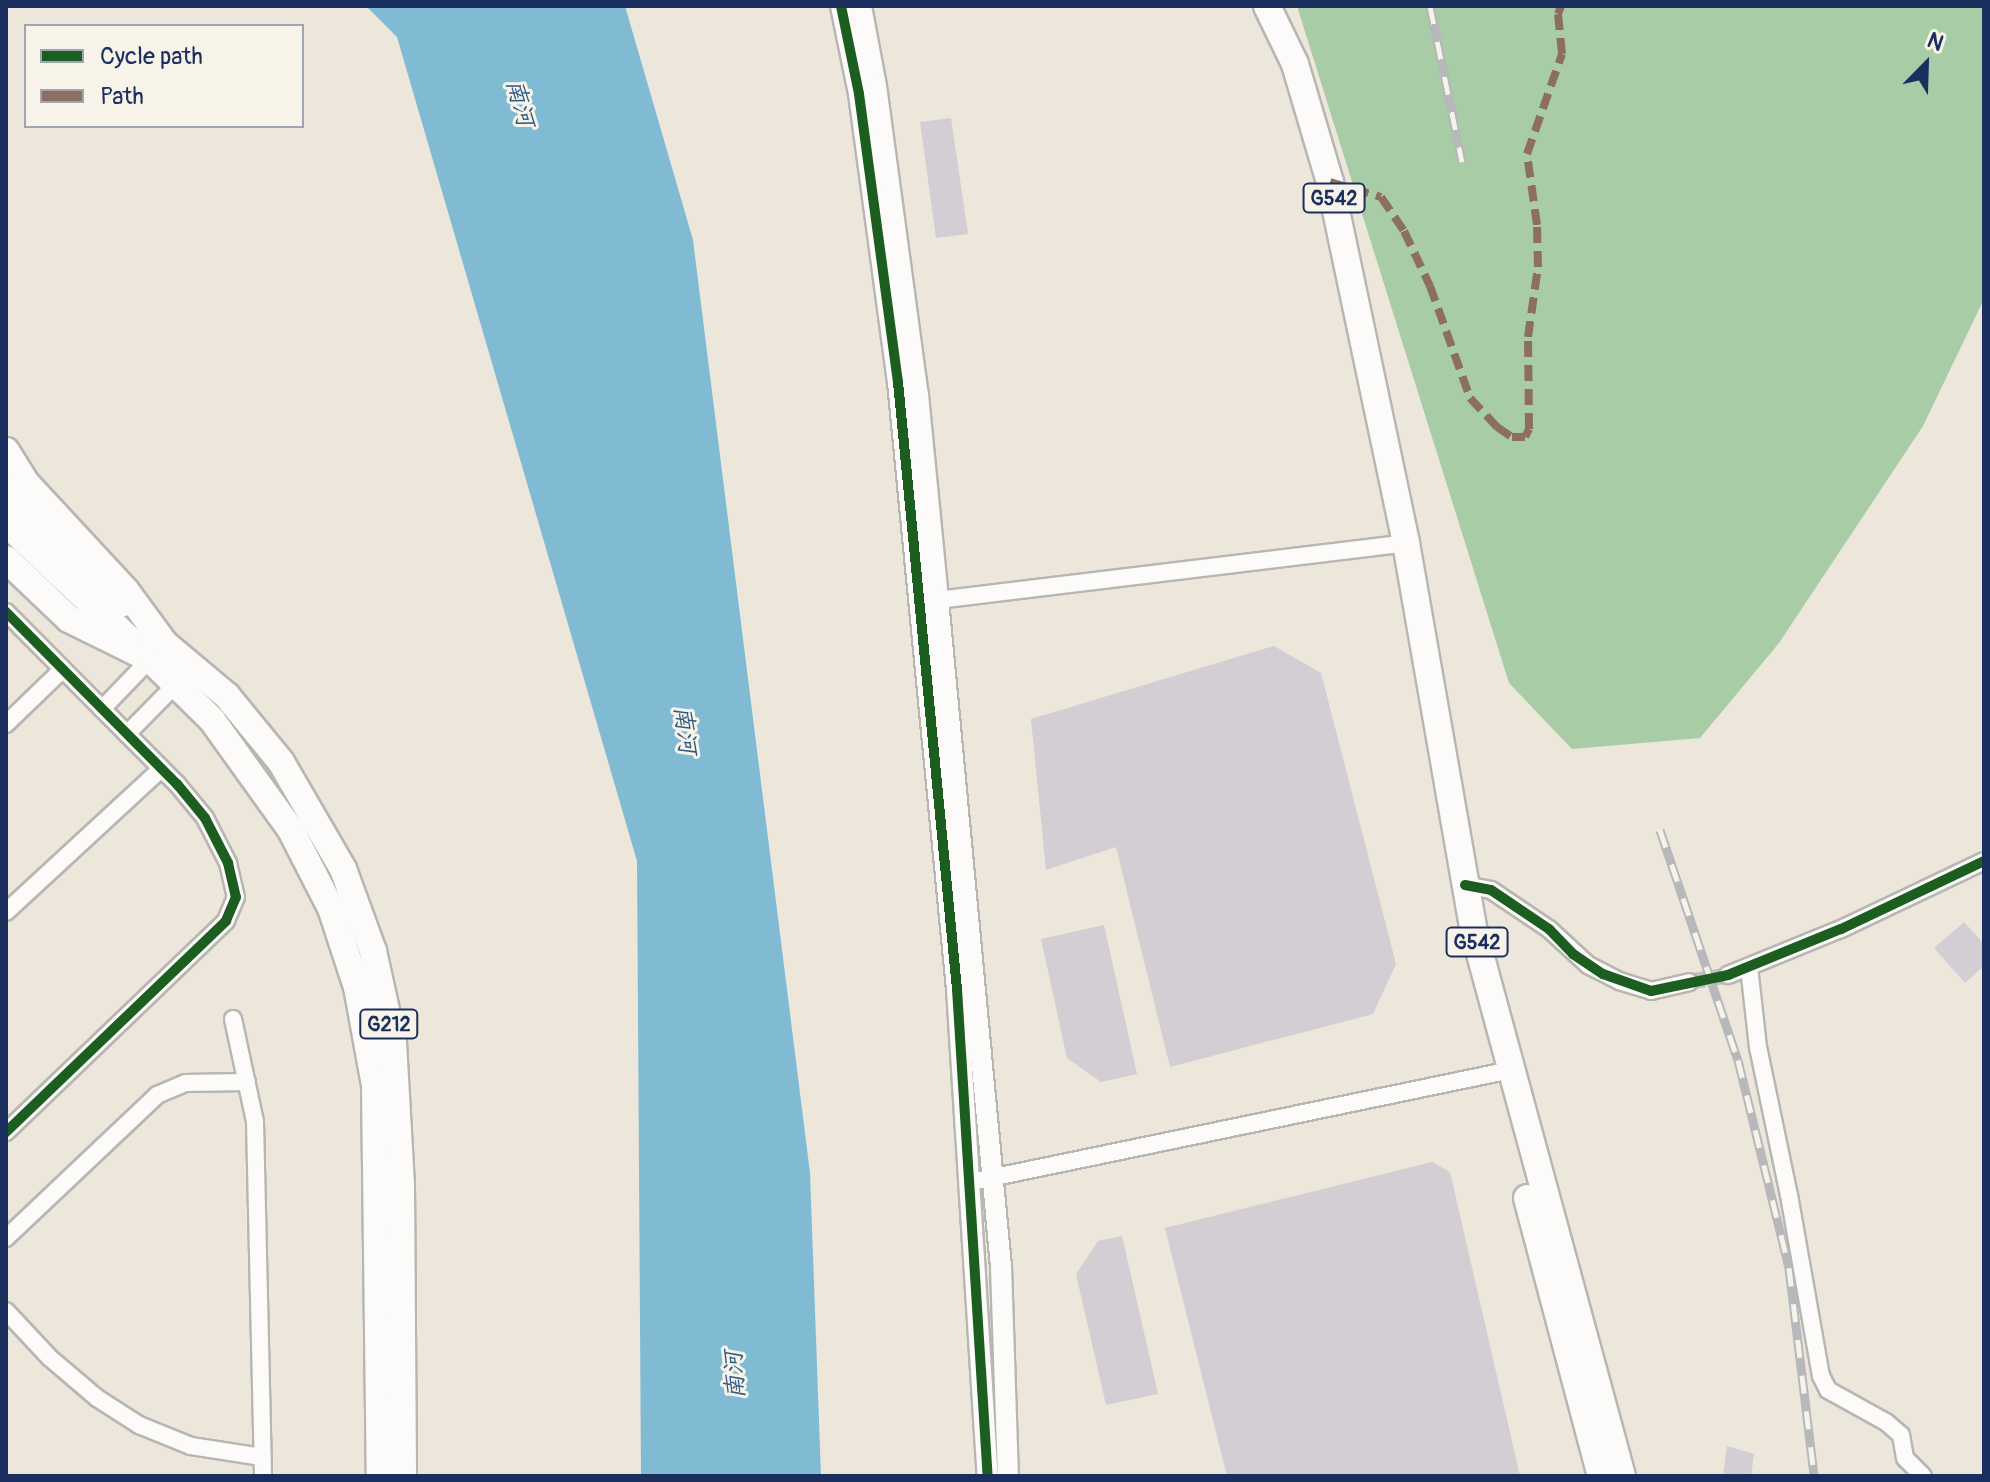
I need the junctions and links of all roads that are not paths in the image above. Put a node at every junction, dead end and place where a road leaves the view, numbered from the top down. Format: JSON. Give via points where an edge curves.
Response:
{"nodes":[{"id":1,"x":841,"y":6,"type":"edge"},
{"id":2,"x":861,"y":6,"type":"edge"},
{"id":3,"x":1267,"y":6,"type":"edge"},
{"id":4,"x":6,"y":451,"type":"edge"},
{"id":5,"x":6,"y":492,"type":"edge"},
{"id":6,"x":6,"y":523,"type":"edge"},
{"id":7,"x":1398,"y":544,"type":"junction"},
{"id":8,"x":6,"y":559,"type":"edge"},
{"id":9,"x":929,"y":601,"type":"junction"},
{"id":10,"x":6,"y":612,"type":"edge"},
{"id":11,"x":158,"y":651,"type":"junction"},
{"id":12,"x":63,"y":669,"type":"junction"},
{"id":13,"x":185,"y":675,"type":"junction"},
{"id":14,"x":102,"y":709,"type":"junction"},
{"id":15,"x":6,"y":724,"type":"edge"},
{"id":16,"x":127,"y":734,"type":"junction"},
{"id":17,"x":161,"y":769,"type":"junction"},
{"id":18,"x":1984,"y":861,"type":"edge"},
{"id":19,"x":1465,"y":885,"type":"junction"},
{"id":20,"x":6,"y":912,"type":"edge"},
{"id":21,"x":1749,"y":967,"type":"junction"},
{"id":22,"x":1728,"y":975,"type":"tunnel mouth"},
{"id":23,"x":1689,"y":982,"type":"tunnel mouth"},
{"id":24,"x":233,"y":1019,"type":"dead end"},
{"id":25,"x":1503,"y":1072,"type":"junction"},
{"id":26,"x":247,"y":1082,"type":"junction"},
{"id":27,"x":6,"y":1132,"type":"edge"},
{"id":28,"x":993,"y":1178,"type":"junction"},
{"id":29,"x":971,"y":1182,"type":"junction"},
{"id":30,"x":6,"y":1238,"type":"edge"},
{"id":31,"x":6,"y":1311,"type":"edge"},
{"id":32,"x":262,"y":1457,"type":"junction"},
{"id":33,"x":263,"y":1476,"type":"edge"},
{"id":34,"x":380,"y":1476,"type":"edge"},
{"id":35,"x":403,"y":1476,"type":"edge"},
{"id":36,"x":988,"y":1476,"type":"edge"},
{"id":37,"x":1008,"y":1476,"type":"edge"},
{"id":38,"x":1601,"y":1476,"type":"edge"},
{"id":39,"x":1622,"y":1476,"type":"edge"},
{"id":40,"x":1923,"y":1476,"type":"edge"}],
"edges":[{"from":1,"to":9,"type":"street","via":[[859,94]]},
{"from":2,"to":9,"type":"street","via":[[918,395]]},
{"from":3,"to":7,"type":"main road","number":"G542","via":[[1295,64],[1330,182],[1378,398]]},
{"from":4,"to":11,"type":"main road","via":[[27,484],[126,591]]},
{"from":5,"to":11,"type":"main road"},
{"from":6,"to":11,"type":"main road"},
{"from":7,"to":9,"type":"street"},
{"from":7,"to":19,"type":"main road","number":"G542"},
{"from":7,"to":25,"type":"main road","number":"G542","via":[[1456,926]]},
{"from":8,"to":11,"type":"main road","via":[[69,619]]},
{"from":9,"to":28,"type":"street"},
{"from":9,"to":29,"type":"street"},
{"from":10,"to":12,"type":"street"},
{"from":11,"to":13,"type":"main road","number":"G212"},
{"from":11,"to":14,"type":"street"},
{"from":12,"to":14,"type":"street"},
{"from":12,"to":15,"type":"street"},
{"from":13,"to":16,"type":"street"},
{"from":13,"to":34,"type":"main road","number":"G212","via":[[291,830],[331,908],[357,987],[375,1085]]},
{"from":13,"to":35,"type":"main road","number":"G212","via":[[227,696],[281,762],[343,869],[373,951],[393,1042],[401,1186]]},
{"from":14,"to":16,"type":"street"},
{"from":16,"to":17,"type":"street"},
{"from":17,"to":20,"type":"street"},
{"from":17,"to":27,"type":"street","via":[[205,818],[228,863],[236,897],[226,921]]},
{"from":18,"to":21,"type":"street"},
{"from":19,"to":23,"type":"street","via":[[1491,890],[1549,929],[1588,965],[1619,981],[1651,991]]},
{"from":19,"to":25,"type":"main road","number":"G542"},
{"from":21,"to":22,"type":"street"},
{"from":21,"to":40,"type":"street","via":[[1758,1047],[1821,1376],[1828,1390],[1901,1435],[1905,1458]]},
{"from":24,"to":26,"type":"street"},
{"from":25,"to":28,"type":"street"},
{"from":25,"to":38,"type":"main road","number":"G542"},
{"from":25,"to":39,"type":"main road","number":"G542"},
{"from":26,"to":30,"type":"street","via":[[185,1083],[157,1095]]},
{"from":26,"to":32,"type":"street","via":[[255,1122]]},
{"from":28,"to":29,"type":"street"},
{"from":28,"to":37,"type":"street"},
{"from":29,"to":36,"type":"street"},
{"from":31,"to":32,"type":"street","via":[[85,1388],[139,1425],[191,1446]]},
{"from":32,"to":33,"type":"street"}]}
